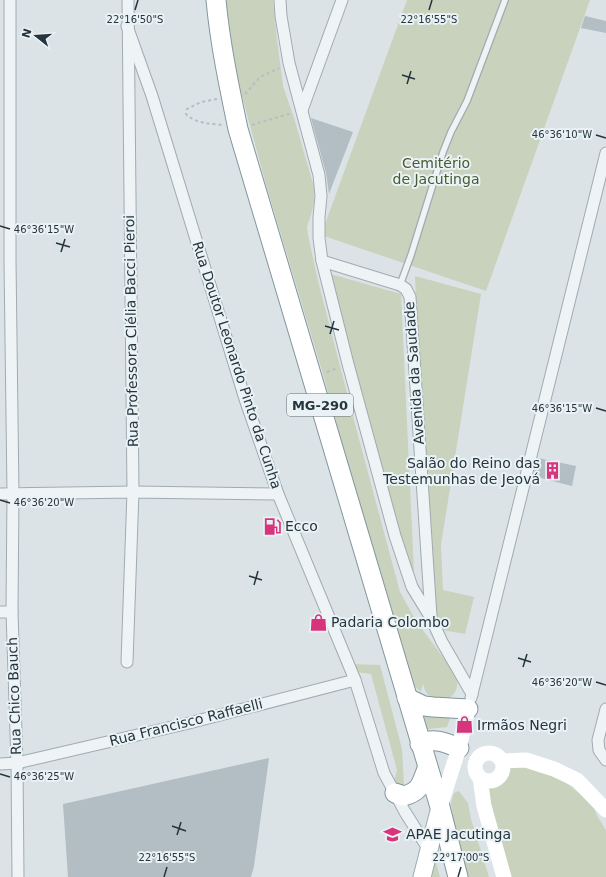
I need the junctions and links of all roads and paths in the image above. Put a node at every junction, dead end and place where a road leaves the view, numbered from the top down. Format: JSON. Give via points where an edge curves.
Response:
{"nodes":[{"id":1,"x":10,"y":0,"type":"edge"},
{"id":2,"x":128,"y":0,"type":"edge"},
{"id":3,"x":216,"y":0,"type":"edge"},
{"id":4,"x":280,"y":0,"type":"edge"},
{"id":5,"x":342,"y":0,"type":"edge"},
{"id":6,"x":505,"y":0,"type":"edge"},
{"id":7,"x":128,"y":26,"type":"junction"},
{"id":8,"x":289,"y":63,"type":"junction"},
{"id":9,"x":231,"y":97,"type":"junction"},
{"id":10,"x":302,"y":110,"type":"junction"},
{"id":11,"x":238,"y":129,"type":"junction"},
{"id":12,"x":606,"y":153,"type":"edge"},
{"id":13,"x":322,"y":261,"type":"junction"},
{"id":14,"x":400,"y":285,"type":"junction"},
{"id":15,"x":348,"y":364,"type":"junction"},
{"id":16,"x":313,"y":379,"type":"junction"},
{"id":17,"x":133,"y":492,"type":"junction"},
{"id":18,"x":0,"y":494,"type":"edge"},
{"id":19,"x":13,"y":494,"type":"junction"},
{"id":20,"x":278,"y":494,"type":"junction"},
{"id":21,"x":0,"y":612,"type":"edge"},
{"id":22,"x":12,"y":612,"type":"junction"},
{"id":23,"x":431,"y":618,"type":"junction"},
{"id":24,"x":127,"y":662,"type":"dead end"},
{"id":25,"x":355,"y":680,"type":"junction"},
{"id":26,"x":407,"y":698,"type":"junction"},
{"id":27,"x":470,"y":702,"type":"junction"},
{"id":28,"x":606,"y":709,"type":"edge"},
{"id":29,"x":420,"y":744,"type":"junction"},
{"id":30,"x":459,"y":748,"type":"junction"},
{"id":31,"x":606,"y":759,"type":"edge"},
{"id":32,"x":503,"y":761,"type":"junction"},
{"id":33,"x":16,"y":762,"type":"junction"},
{"id":34,"x":0,"y":764,"type":"edge"},
{"id":35,"x":478,"y":768,"type":"junction"},
{"id":36,"x":427,"y":769,"type":"junction"},
{"id":37,"x":449,"y":781,"type":"junction"},
{"id":38,"x":395,"y":793,"type":"junction"},
{"id":39,"x":440,"y":807,"type":"junction"},
{"id":40,"x":606,"y":810,"type":"edge"},
{"id":41,"x":429,"y":850,"type":"junction"},
{"id":42,"x":18,"y":877,"type":"edge"},
{"id":43,"x":422,"y":877,"type":"edge"},
{"id":44,"x":458,"y":877,"type":"edge"},
{"id":45,"x":504,"y":877,"type":"edge"}],
"edges":[{"from":1,"to":19,"type":"street","name":"Rua Chico Bauch"},
{"from":2,"to":7,"type":"street","name":"Rua Professora Clélia Bacci Pieroi"},
{"from":3,"to":9,"type":"highway","number":"MG-290"},
{"from":4,"to":8,"type":"street"},
{"from":5,"to":10,"type":"street"},
{"from":6,"to":14,"type":"lane","via":[[468,101],[443,152]]},
{"from":7,"to":17,"type":"street","name":"Rua Professora Clélia Bacci Pieroi"},
{"from":7,"to":20,"type":"street","name":"Rua Doutor Leonardo Pinto da Cunha","via":[[245,399]]},
{"from":8,"to":9,"type":"path","via":[[260,78],[247,94]]},
{"from":8,"to":10,"type":"street"},
{"from":9,"to":11,"type":"highway","number":"MG-290"},
{"from":9,"to":11,"type":"path","via":[[201,102],[188,109],[186,114],[199,122]]},
{"from":10,"to":11,"type":"path"},
{"from":10,"to":13,"type":"street","via":[[319,175],[319,238]]},
{"from":11,"to":16,"type":"highway","number":"MG-290"},
{"from":12,"to":27,"type":"street"},
{"from":13,"to":14,"type":"street","name":"Avenida da Saudade"},
{"from":13,"to":15,"type":"street"},
{"from":14,"to":23,"type":"street","name":"Avenida da Saudade","via":[[406,289],[410,297]]},
{"from":15,"to":16,"type":"path"},
{"from":15,"to":23,"type":"street","via":[[402,563],[412,587]]},
{"from":16,"to":26,"type":"highway","number":"MG-290"},
{"from":17,"to":19,"type":"street"},
{"from":17,"to":20,"type":"street"},
{"from":17,"to":24,"type":"street","name":"Rua Professora Clélia Bacci Pieroi"},
{"from":18,"to":19,"type":"street"},
{"from":19,"to":22,"type":"street","name":"Rua Chico Bauch"},
{"from":20,"to":25,"type":"street","name":"Rua Doutor Leonardo Pinto da Cunha"},
{"from":21,"to":22,"type":"street"},
{"from":22,"to":33,"type":"street","name":"Rua Chico Bauch"},
{"from":23,"to":27,"type":"street"},
{"from":25,"to":33,"type":"street","name":"Rua Francisco Raffaelli","via":[[190,723]]},
{"from":25,"to":38,"type":"street","name":"Rua Doutor Leonardo Pinto da Cunha","via":[[384,773]]},
{"from":26,"to":27,"type":"highway","via":[[433,708]]},
{"from":26,"to":29,"type":"highway","number":"MG-290"},
{"from":27,"to":30,"type":"street"},
{"from":28,"to":31,"type":"street","via":[[598,750]]},
{"from":29,"to":30,"type":"highway","via":[[434,740]]},
{"from":29,"to":36,"type":"highway","number":"MG-290"},
{"from":30,"to":35,"type":"street"},
{"from":30,"to":37,"type":"street"},
{"from":32,"to":35,"type":"street","via":[[498,755],[485,753]]},
{"from":32,"to":35,"type":"street","via":[[502,774],[492,781],[485,781]]},
{"from":32,"to":40,"type":"street","via":[[526,760],[554,769],[577,780]]},
{"from":33,"to":34,"type":"street","name":"Rua Francisco Raffaelli"},
{"from":33,"to":42,"type":"street","name":"Rua Chico Bauch"},
{"from":35,"to":37,"type":"street"},
{"from":35,"to":45,"type":"street","via":[[484,806]]},
{"from":36,"to":38,"type":"highway","via":[[415,793],[404,796]]},
{"from":36,"to":39,"type":"highway","number":"MG-290"},
{"from":37,"to":39,"type":"street"},
{"from":38,"to":41,"type":"street","name":"Rua Doutor Leonardo Pinto da Cunha"},
{"from":39,"to":41,"type":"main road"},
{"from":39,"to":44,"type":"highway","number":"MG-290"},
{"from":41,"to":43,"type":"main road"}]}
